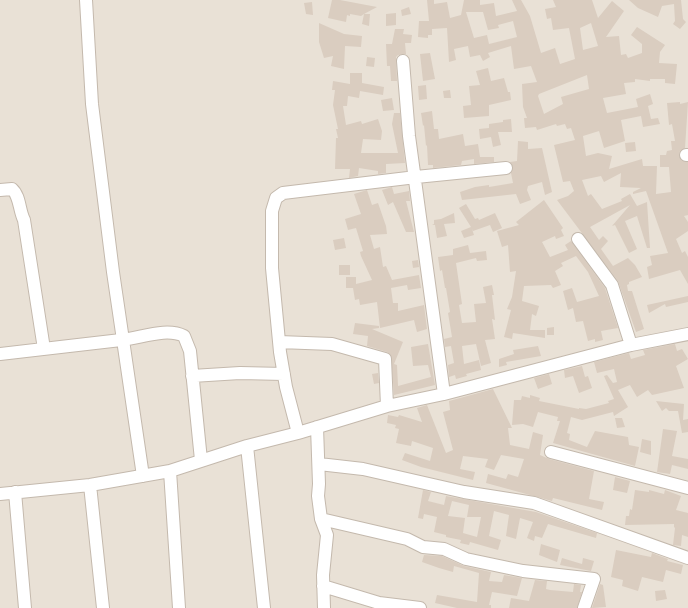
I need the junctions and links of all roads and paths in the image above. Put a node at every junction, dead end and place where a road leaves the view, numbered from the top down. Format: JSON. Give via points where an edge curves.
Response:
{"nodes":[{"id":1,"x":84,"y":0,"type":"edge"},
{"id":2,"x":403,"y":61,"type":"dead end"},
{"id":3,"x":506,"y":168,"type":"dead end"},
{"id":4,"x":416,"y":177,"type":"junction"},
{"id":5,"x":0,"y":190,"type":"edge"},
{"id":6,"x":578,"y":239,"type":"dead end"},
{"id":7,"x":688,"y":334,"type":"edge"},
{"id":8,"x":124,"y":340,"type":"junction"},
{"id":9,"x":278,"y":342,"type":"junction"},
{"id":10,"x":631,"y":345,"type":"junction"},
{"id":11,"x":44,"y":348,"type":"junction"},
{"id":12,"x":0,"y":354,"type":"edge"},
{"id":13,"x":284,"y":374,"type":"junction"},
{"id":14,"x":192,"y":376,"type":"junction"},
{"id":15,"x":444,"y":394,"type":"junction"},
{"id":16,"x":387,"y":406,"type":"junction"},
{"id":17,"x":317,"y":427,"type":"junction"},
{"id":18,"x":298,"y":433,"type":"junction"},
{"id":19,"x":247,"y":446,"type":"junction"},
{"id":20,"x":551,"y":452,"type":"dead end"},
{"id":21,"x":201,"y":460,"type":"junction"},
{"id":22,"x":319,"y":464,"type":"junction"},
{"id":23,"x":170,"y":471,"type":"junction"},
{"id":24,"x":142,"y":476,"type":"junction"},
{"id":25,"x":90,"y":485,"type":"junction"},
{"id":26,"x":688,"y":488,"type":"edge"},
{"id":27,"x":15,"y":492,"type":"junction"},
{"id":28,"x":0,"y":494,"type":"edge"},
{"id":29,"x":321,"y":519,"type":"junction"},
{"id":30,"x":688,"y":558,"type":"edge"},
{"id":31,"x":323,"y":586,"type":"junction"},
{"id":32,"x":25,"y":608,"type":"edge"},
{"id":33,"x":104,"y":608,"type":"edge"},
{"id":34,"x":179,"y":608,"type":"edge"},
{"id":35,"x":264,"y":608,"type":"edge"},
{"id":36,"x":324,"y":608,"type":"edge"},
{"id":37,"x":420,"y":608,"type":"edge"},
{"id":38,"x":584,"y":608,"type":"edge"}],
"edges":[{"from":1,"to":8,"type":"street","via":[[92,104]]},
{"from":2,"to":4,"type":"street","via":[[409,136]]},
{"from":3,"to":4,"type":"street"},
{"from":4,"to":9,"type":"street","via":[[278,195],[273,203],[271,234]]},
{"from":4,"to":15,"type":"street"},
{"from":5,"to":11,"type":"street","via":[[12,189],[17,196],[24,220]]},
{"from":6,"to":10,"type":"street","via":[[612,285]]},
{"from":7,"to":10,"type":"street"},
{"from":8,"to":11,"type":"street"},
{"from":8,"to":14,"type":"street","via":[[177,332],[184,336],[190,351]]},
{"from":8,"to":24,"type":"street"},
{"from":9,"to":13,"type":"street"},
{"from":9,"to":16,"type":"street","via":[[332,344],[385,359]]},
{"from":10,"to":15,"type":"street"},
{"from":11,"to":12,"type":"street"},
{"from":13,"to":14,"type":"street"},
{"from":13,"to":18,"type":"street"},
{"from":14,"to":21,"type":"street"},
{"from":15,"to":16,"type":"street"},
{"from":16,"to":17,"type":"street"},
{"from":17,"to":18,"type":"street"},
{"from":17,"to":22,"type":"street"},
{"from":18,"to":19,"type":"street"},
{"from":19,"to":21,"type":"street"},
{"from":19,"to":35,"type":"street"},
{"from":20,"to":26,"type":"street"},
{"from":21,"to":23,"type":"street"},
{"from":22,"to":29,"type":"street","via":[[318,496]]},
{"from":22,"to":30,"type":"street","via":[[363,469],[464,492],[534,503]]},
{"from":23,"to":24,"type":"street"},
{"from":23,"to":34,"type":"street"},
{"from":24,"to":25,"type":"street"},
{"from":25,"to":27,"type":"street"},
{"from":25,"to":33,"type":"street"},
{"from":27,"to":28,"type":"street"},
{"from":27,"to":32,"type":"street"},
{"from":29,"to":31,"type":"street","via":[[327,535]]},
{"from":29,"to":38,"type":"street","via":[[407,539],[423,547],[444,549],[466,559],[523,571],[594,579]]},
{"from":31,"to":36,"type":"street"},
{"from":31,"to":37,"type":"street","via":[[379,603]]}]}
